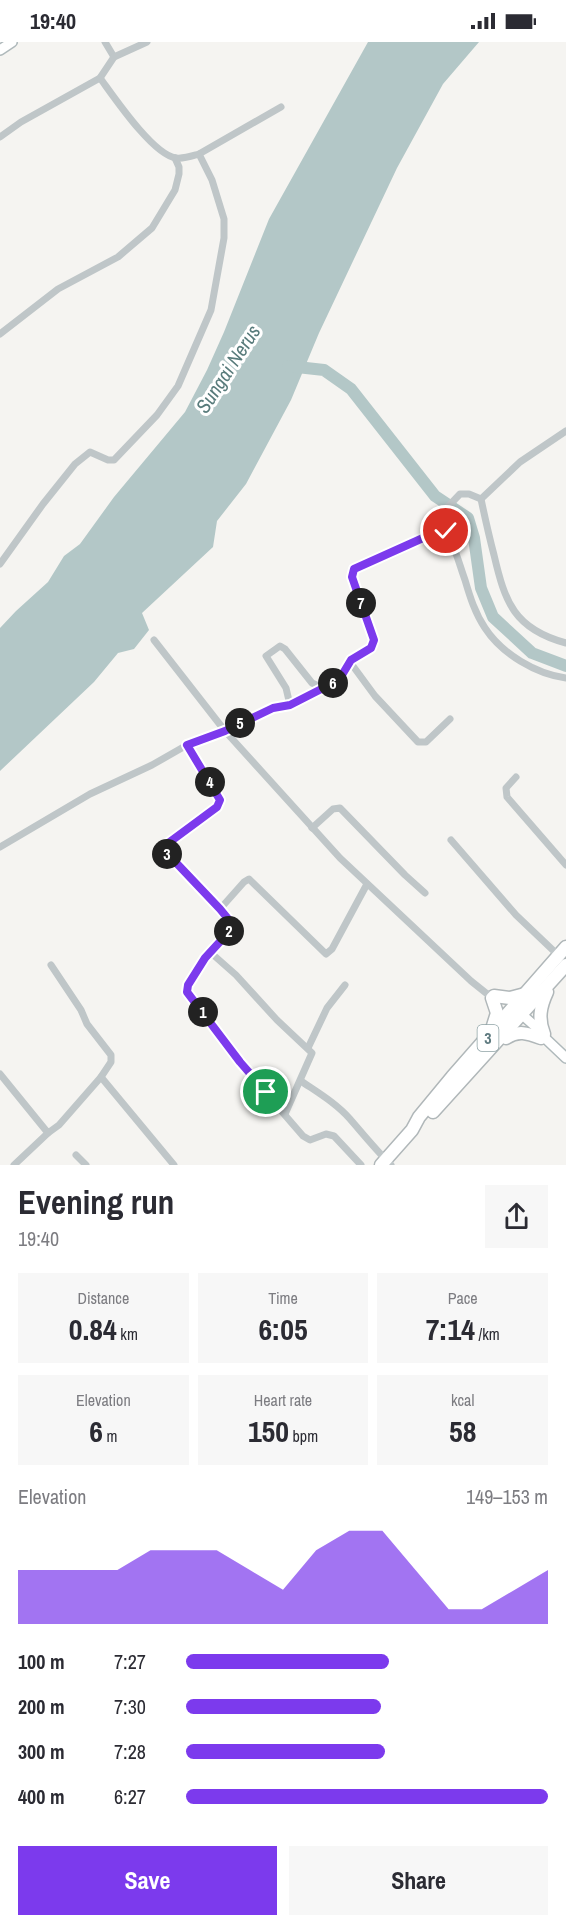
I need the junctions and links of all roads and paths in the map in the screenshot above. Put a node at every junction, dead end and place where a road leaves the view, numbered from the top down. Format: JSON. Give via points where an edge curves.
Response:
{"nodes":[{"id":1,"x":12,"y":42,"type":"edge"},
{"id":2,"x":105,"y":42,"type":"edge"},
{"id":3,"x":147,"y":42,"type":"edge"},
{"id":4,"x":0,"y":50,"type":"edge"},
{"id":5,"x":114,"y":57,"type":"junction"},
{"id":6,"x":100,"y":78,"type":"junction"},
{"id":7,"x":280,"y":107,"type":"dead end"},
{"id":8,"x":1,"y":132,"type":"edge"},
{"id":9,"x":199,"y":154,"type":"junction"},
{"id":10,"x":175,"y":158,"type":"junction"},
{"id":11,"x":0,"y":334,"type":"edge"},
{"id":12,"x":566,"y":431,"type":"edge"},
{"id":13,"x":481,"y":499,"type":"junction"},
{"id":14,"x":438,"y":519,"type":"junction"},
{"id":15,"x":0,"y":564,"type":"edge"},
{"id":16,"x":154,"y":640,"type":"dead end"},
{"id":17,"x":566,"y":643,"type":"edge"},
{"id":18,"x":350,"y":662,"type":"junction"},
{"id":19,"x":565,"y":680,"type":"edge"},
{"id":20,"x":323,"y":687,"type":"junction"},
{"id":21,"x":290,"y":705,"type":"junction"},
{"id":22,"x":450,"y":719,"type":"dead end"},
{"id":23,"x":225,"y":731,"type":"junction"},
{"id":24,"x":187,"y":745,"type":"junction"},
{"id":25,"x":516,"y":777,"type":"dead end"},
{"id":26,"x":312,"y":828,"type":"junction"},
{"id":27,"x":451,"y":840,"type":"dead end"},
{"id":28,"x":0,"y":847,"type":"edge"},
{"id":29,"x":566,"y":865,"type":"edge"},
{"id":30,"x":367,"y":884,"type":"junction"},
{"id":31,"x":425,"y":893,"type":"dead end"},
{"id":32,"x":220,"y":909,"type":"junction"},
{"id":33,"x":210,"y":952,"type":"junction"},
{"id":34,"x":563,"y":956,"type":"edge"},
{"id":35,"x":51,"y":965,"type":"dead end"},
{"id":36,"x":556,"y":976,"type":"junction"},
{"id":37,"x":345,"y":985,"type":"dead end"},
{"id":38,"x":525,"y":994,"type":"junction"},
{"id":39,"x":492,"y":996,"type":"junction"},
{"id":40,"x":516,"y":1013,"type":"junction"},
{"id":41,"x":490,"y":1036,"type":"junction"},
{"id":42,"x":544,"y":1037,"type":"junction"},
{"id":43,"x":308,"y":1048,"type":"junction"},
{"id":44,"x":484,"y":1055,"type":"junction"},
{"id":45,"x":566,"y":1058,"type":"edge"},
{"id":46,"x":0,"y":1074,"type":"edge"},
{"id":47,"x":101,"y":1077,"type":"junction"},
{"id":48,"x":301,"y":1081,"type":"junction"},
{"id":49,"x":285,"y":1114,"type":"junction"},
{"id":50,"x":412,"y":1130,"type":"junction"},
{"id":51,"x":48,"y":1132,"type":"junction"},
{"id":52,"x":76,"y":1155,"type":"dead end"},
{"id":53,"x":386,"y":1163,"type":"edge"},
{"id":54,"x":14,"y":1165,"type":"edge"},
{"id":55,"x":86,"y":1165,"type":"edge"},
{"id":56,"x":174,"y":1165,"type":"edge"},
{"id":57,"x":361,"y":1165,"type":"edge"}],
"edges":[{"from":1,"to":4,"type":"street"},
{"from":2,"to":5,"type":"street"},
{"from":3,"to":5,"type":"street"},
{"from":5,"to":6,"type":"street"},
{"from":6,"to":8,"type":"street"},
{"from":6,"to":10,"type":"street","via":[[156,147]]},
{"from":7,"to":9,"type":"street"},
{"from":9,"to":10,"type":"street"},
{"from":9,"to":15,"type":"street","via":[[222,209],[224,238],[211,310],[184,375],[158,415],[119,457],[108,460],[90,452],[75,464]]},
{"from":10,"to":11,"type":"street","via":[[178,181],[153,228],[118,257],[58,289]]},
{"from":12,"to":13,"type":"street","via":[[520,462]]},
{"from":13,"to":14,"type":"street","via":[[460,494]]},
{"from":13,"to":17,"type":"street","via":[[505,598],[530,626]]},
{"from":14,"to":18,"type":"street","via":[[423,538],[354,569],[352,577],[374,640],[371,648]]},
{"from":14,"to":19,"type":"street","via":[[455,548],[472,604],[486,630],[530,668]]},
{"from":16,"to":23,"type":"street"},
{"from":18,"to":20,"type":"street","via":[[342,676]]},
{"from":18,"to":22,"type":"street","via":[[418,742],[426,742]]},
{"from":20,"to":21,"type":"street"},
{"from":20,"to":21,"type":"street","via":[[312,683],[285,649],[277,646],[266,656],[286,688]]},
{"from":21,"to":23,"type":"street","via":[[273,708]]},
{"from":23,"to":24,"type":"street"},
{"from":23,"to":26,"type":"street"},
{"from":24,"to":28,"type":"street","via":[[90,794]]},
{"from":24,"to":32,"type":"street","via":[[220,800],[217,807],[167,844],[165,851]]},
{"from":25,"to":29,"type":"street","via":[[506,788],[507,797]]},
{"from":26,"to":30,"type":"street"},
{"from":26,"to":31,"type":"street","via":[[333,809],[340,808]]},
{"from":27,"to":34,"type":"street","via":[[516,915]]},
{"from":30,"to":32,"type":"street","via":[[332,950],[326,954],[253,880],[247,879]]},
{"from":30,"to":39,"type":"street"},
{"from":32,"to":33,"type":"street","via":[[229,920],[230,929]]},
{"from":33,"to":43,"type":"street"},
{"from":33,"to":49,"type":"street","via":[[187,992]]},
{"from":34,"to":36,"type":"highway","number":"3"},
{"from":34,"to":38,"type":"highway","number":"3"},
{"from":35,"to":47,"type":"street","via":[[111,1055]]},
{"from":36,"to":40,"type":"highway","number":"3"},
{"from":36,"to":42,"type":"highway","via":[[541,1007]]},
{"from":37,"to":43,"type":"street","via":[[327,1008]]},
{"from":38,"to":39,"type":"highway","via":[[510,999]]},
{"from":38,"to":40,"type":"highway","number":"3"},
{"from":39,"to":40,"type":"street"},
{"from":39,"to":41,"type":"highway","via":[[496,1014]]},
{"from":40,"to":41,"type":"highway","number":"3"},
{"from":40,"to":42,"type":"street"},
{"from":40,"to":44,"type":"highway","number":"3"},
{"from":41,"to":50,"type":"highway","number":"3","via":[[419,1116]]},
{"from":42,"to":44,"type":"highway","via":[[517,1032]]},
{"from":42,"to":45,"type":"street"},
{"from":43,"to":48,"type":"street","via":[[312,1057]]},
{"from":44,"to":50,"type":"highway","number":"3","via":[[425,1121]]},
{"from":46,"to":51,"type":"street"},
{"from":47,"to":51,"type":"street","via":[[59,1125]]},
{"from":47,"to":56,"type":"street"},
{"from":48,"to":49,"type":"street"},
{"from":48,"to":53,"type":"street","via":[[350,1119]]},
{"from":49,"to":57,"type":"street","via":[[307,1139],[334,1136]]},
{"from":50,"to":53,"type":"highway","number":"3"},
{"from":51,"to":54,"type":"street"},
{"from":52,"to":55,"type":"street"}]}
